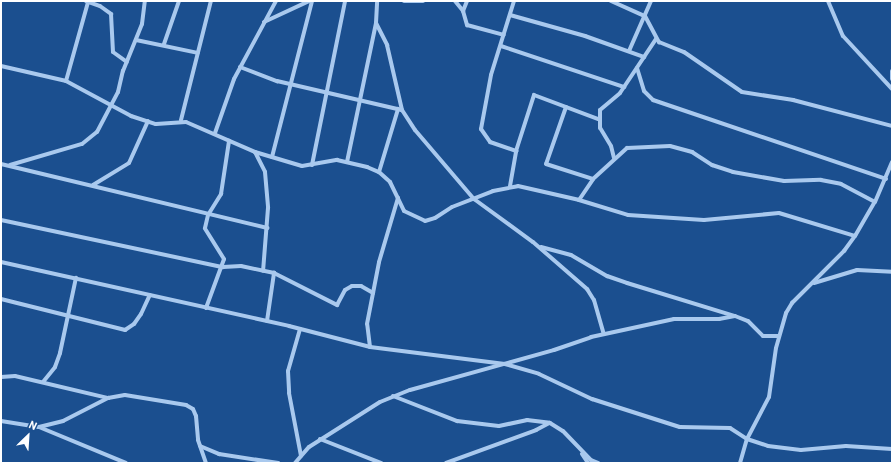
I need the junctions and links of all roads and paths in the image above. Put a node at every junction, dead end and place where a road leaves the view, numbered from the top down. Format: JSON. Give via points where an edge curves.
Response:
{"nodes":[{"id":1,"x":87,"y":1,"type":"edge"},
{"id":2,"x":146,"y":1,"type":"edge"},
{"id":3,"x":179,"y":1,"type":"edge"},
{"id":4,"x":211,"y":1,"type":"edge"},
{"id":5,"x":276,"y":1,"type":"edge"},
{"id":6,"x":311,"y":1,"type":"edge"},
{"id":7,"x":345,"y":1,"type":"edge"},
{"id":8,"x":377,"y":1,"type":"edge"},
{"id":9,"x":404,"y":1,"type":"edge"},
{"id":10,"x":423,"y":1,"type":"edge"},
{"id":11,"x":455,"y":1,"type":"edge"},
{"id":12,"x":467,"y":1,"type":"edge"},
{"id":13,"x":514,"y":1,"type":"edge"},
{"id":14,"x":611,"y":1,"type":"edge"},
{"id":15,"x":651,"y":1,"type":"edge"},
{"id":16,"x":828,"y":1,"type":"edge"},
{"id":17,"x":463,"y":11,"type":"junction"},
{"id":18,"x":510,"y":15,"type":"junction"},
{"id":19,"x":645,"y":16,"type":"junction"},
{"id":20,"x":264,"y":22,"type":"junction"},
{"id":21,"x":376,"y":22,"type":"junction"},
{"id":22,"x":504,"y":35,"type":"junction"},
{"id":23,"x":656,"y":39,"type":"junction"},
{"id":24,"x":136,"y":40,"type":"junction"},
{"id":25,"x":164,"y":44,"type":"junction"},
{"id":26,"x":500,"y":46,"type":"junction"},
{"id":27,"x":629,"y":51,"type":"junction"},
{"id":28,"x":198,"y":53,"type":"junction"},
{"id":29,"x":644,"y":57,"type":"junction"},
{"id":30,"x":127,"y":62,"type":"junction"},
{"id":31,"x":1,"y":66,"type":"edge"},
{"id":32,"x":240,"y":67,"type":"junction"},
{"id":33,"x":636,"y":68,"type":"junction"},
{"id":34,"x":892,"y":72,"type":"edge"},
{"id":35,"x":892,"y":79,"type":"edge"},
{"id":36,"x":66,"y":81,"type":"junction"},
{"id":37,"x":291,"y":84,"type":"junction"},
{"id":38,"x":624,"y":87,"type":"junction"},
{"id":39,"x":892,"y":89,"type":"edge"},
{"id":40,"x":327,"y":93,"type":"junction"},
{"id":41,"x":359,"y":101,"type":"junction"},
{"id":42,"x":111,"y":103,"type":"junction"},
{"id":43,"x":566,"y":107,"type":"junction"},
{"id":44,"x":400,"y":110,"type":"junction"},
{"id":45,"x":598,"y":119,"type":"junction"},
{"id":46,"x":181,"y":120,"type":"junction"},
{"id":47,"x":148,"y":121,"type":"junction"},
{"id":48,"x":892,"y":126,"type":"edge"},
{"id":49,"x":215,"y":133,"type":"junction"},
{"id":50,"x":229,"y":141,"type":"junction"},
{"id":51,"x":516,"y":151,"type":"junction"},
{"id":52,"x":255,"y":152,"type":"junction"},
{"id":53,"x":272,"y":157,"type":"junction"},
{"id":54,"x":614,"y":158,"type":"junction"},
{"id":55,"x":346,"y":162,"type":"junction"},
{"id":56,"x":892,"y":162,"type":"edge"},
{"id":57,"x":1,"y":164,"type":"edge"},
{"id":58,"x":9,"y":165,"type":"junction"},
{"id":59,"x":312,"y":165,"type":"junction"},
{"id":60,"x":379,"y":172,"type":"junction"},
{"id":61,"x":886,"y":179,"type":"junction"},
{"id":62,"x":592,"y":180,"type":"junction"},
{"id":63,"x":93,"y":185,"type":"junction"},
{"id":64,"x":510,"y":186,"type":"junction"},
{"id":65,"x":398,"y":198,"type":"junction"},
{"id":66,"x":474,"y":199,"type":"junction"},
{"id":67,"x":579,"y":200,"type":"junction"},
{"id":68,"x":875,"y":202,"type":"junction"},
{"id":69,"x":208,"y":215,"type":"junction"},
{"id":70,"x":1,"y":220,"type":"edge"},
{"id":71,"x":267,"y":228,"type":"junction"},
{"id":72,"x":855,"y":236,"type":"junction"},
{"id":73,"x":537,"y":245,"type":"junction"},
{"id":74,"x":1,"y":262,"type":"edge"},
{"id":75,"x":223,"y":267,"type":"junction"},
{"id":76,"x":263,"y":271,"type":"junction"},
{"id":77,"x":892,"y":272,"type":"edge"},
{"id":78,"x":274,"y":273,"type":"junction"},
{"id":79,"x":76,"y":278,"type":"junction"},
{"id":80,"x":812,"y":284,"type":"junction"},
{"id":81,"x":373,"y":293,"type":"junction"},
{"id":82,"x":150,"y":295,"type":"junction"},
{"id":83,"x":1,"y":299,"type":"edge"},
{"id":84,"x":206,"y":308,"type":"junction"},
{"id":85,"x":736,"y":316,"type":"junction"},
{"id":86,"x":68,"y":317,"type":"junction"},
{"id":87,"x":268,"y":321,"type":"junction"},
{"id":88,"x":300,"y":329,"type":"junction"},
{"id":89,"x":604,"y":334,"type":"junction"},
{"id":90,"x":779,"y":336,"type":"junction"},
{"id":91,"x":370,"y":347,"type":"junction"},
{"id":92,"x":504,"y":364,"type":"junction"},
{"id":93,"x":1,"y":377,"type":"edge"},
{"id":94,"x":43,"y":382,"type":"junction"},
{"id":95,"x":393,"y":396,"type":"junction"},
{"id":96,"x":108,"y":398,"type":"junction"},
{"id":97,"x":1,"y":421,"type":"edge"},
{"id":98,"x":550,"y":423,"type":"junction"},
{"id":99,"x":39,"y":427,"type":"junction"},
{"id":100,"x":320,"y":439,"type":"junction"},
{"id":101,"x":747,"y":439,"type":"junction"},
{"id":102,"x":200,"y":446,"type":"junction"},
{"id":103,"x":580,"y":450,"type":"junction"},
{"id":104,"x":892,"y":450,"type":"edge"},
{"id":105,"x":301,"y":456,"type":"junction"},
{"id":106,"x":126,"y":463,"type":"edge"},
{"id":107,"x":206,"y":463,"type":"edge"},
{"id":108,"x":278,"y":463,"type":"edge"},
{"id":109,"x":295,"y":463,"type":"edge"},
{"id":110,"x":381,"y":463,"type":"edge"},
{"id":111,"x":446,"y":463,"type":"edge"},
{"id":112,"x":588,"y":463,"type":"edge"},
{"id":113,"x":598,"y":463,"type":"edge"},
{"id":114,"x":740,"y":463,"type":"edge"}],
"edges":[{"from":1,"to":30,"type":"street","via":[[111,14],[113,52]]},
{"from":1,"to":36,"type":"street"},
{"from":2,"to":24,"type":"street","via":[[146,10]]},
{"from":3,"to":25,"type":"street"},
{"from":4,"to":28,"type":"street"},
{"from":5,"to":20,"type":"street"},
{"from":6,"to":20,"type":"street"},
{"from":6,"to":37,"type":"street"},
{"from":7,"to":40,"type":"street"},
{"from":8,"to":21,"type":"street"},
{"from":9,"to":10,"type":"street"},
{"from":11,"to":17,"type":"street"},
{"from":12,"to":17,"type":"street"},
{"from":13,"to":18,"type":"street"},
{"from":14,"to":19,"type":"street"},
{"from":15,"to":19,"type":"street"},
{"from":16,"to":39,"type":"street","via":[[843,36]]},
{"from":17,"to":22,"type":"street","via":[[467,25]]},
{"from":18,"to":22,"type":"street"},
{"from":18,"to":27,"type":"street"},
{"from":19,"to":23,"type":"street"},
{"from":19,"to":27,"type":"street"},
{"from":20,"to":32,"type":"street"},
{"from":21,"to":41,"type":"street"},
{"from":21,"to":44,"type":"street","via":[[387,45]]},
{"from":22,"to":26,"type":"street"},
{"from":23,"to":29,"type":"street"},
{"from":23,"to":48,"type":"street","via":[[684,52],[742,92],[793,100]]},
{"from":24,"to":25,"type":"street"},
{"from":24,"to":30,"type":"street"},
{"from":25,"to":28,"type":"street"},
{"from":26,"to":38,"type":"street"},
{"from":26,"to":51,"type":"street","via":[[491,75],[481,129],[490,142]]},
{"from":27,"to":29,"type":"street"},
{"from":28,"to":46,"type":"street"},
{"from":29,"to":33,"type":"street"},
{"from":30,"to":42,"type":"street","via":[[118,92]]},
{"from":31,"to":36,"type":"street"},
{"from":32,"to":37,"type":"street"},
{"from":32,"to":49,"type":"street"},
{"from":33,"to":38,"type":"street"},
{"from":33,"to":61,"type":"street","via":[[644,91],[652,100]]},
{"from":34,"to":35,"type":"street"},
{"from":36,"to":42,"type":"street"},
{"from":37,"to":40,"type":"street"},
{"from":37,"to":53,"type":"street"},
{"from":38,"to":45,"type":"street","via":[[600,110]]},
{"from":40,"to":41,"type":"street"},
{"from":40,"to":59,"type":"street"},
{"from":41,"to":44,"type":"street"},
{"from":41,"to":55,"type":"street"},
{"from":42,"to":47,"type":"street","via":[[131,116]]},
{"from":42,"to":58,"type":"street","via":[[97,132],[89,139]]},
{"from":43,"to":45,"type":"street"},
{"from":43,"to":51,"type":"street","via":[[534,95]]},
{"from":43,"to":62,"type":"street","via":[[546,164]]},
{"from":44,"to":60,"type":"street"},
{"from":44,"to":66,"type":"street"},
{"from":45,"to":54,"type":"street"},
{"from":46,"to":47,"type":"street","via":[[163,124]]},
{"from":46,"to":49,"type":"street"},
{"from":47,"to":63,"type":"street","via":[[129,163]]},
{"from":49,"to":50,"type":"street"},
{"from":50,"to":52,"type":"street"},
{"from":50,"to":69,"type":"street","via":[[221,194]]},
{"from":51,"to":64,"type":"street"},
{"from":52,"to":53,"type":"street"},
{"from":52,"to":71,"type":"street","via":[[265,172]]},
{"from":53,"to":59,"type":"street","via":[[302,166]]},
{"from":54,"to":62,"type":"street"},
{"from":54,"to":68,"type":"street","via":[[630,147],[670,146],[692,152],[712,165],[733,172],[784,181],[821,180],[841,184]]},
{"from":55,"to":59,"type":"street","via":[[330,160]]},
{"from":55,"to":60,"type":"street"},
{"from":56,"to":61,"type":"street"},
{"from":57,"to":58,"type":"street"},
{"from":58,"to":63,"type":"street"},
{"from":60,"to":65,"type":"street","via":[[390,182]]},
{"from":61,"to":68,"type":"street"},
{"from":62,"to":67,"type":"street"},
{"from":63,"to":69,"type":"street"},
{"from":64,"to":66,"type":"street"},
{"from":64,"to":67,"type":"street"},
{"from":65,"to":66,"type":"street","via":[[404,211],[425,221]]},
{"from":65,"to":81,"type":"street","via":[[383,244]]},
{"from":66,"to":73,"type":"street"},
{"from":67,"to":72,"type":"street","via":[[628,215],[644,217],[704,220],[779,213]]},
{"from":68,"to":72,"type":"street"},
{"from":69,"to":71,"type":"street"},
{"from":69,"to":75,"type":"street","via":[[205,232],[222,251]]},
{"from":70,"to":75,"type":"street"},
{"from":71,"to":76,"type":"street"},
{"from":72,"to":80,"type":"street","via":[[844,252]]},
{"from":73,"to":85,"type":"street","via":[[548,251],[571,255],[613,278]]},
{"from":73,"to":89,"type":"street","via":[[587,289],[594,300]]},
{"from":74,"to":79,"type":"street"},
{"from":75,"to":76,"type":"street"},
{"from":75,"to":84,"type":"street"},
{"from":76,"to":78,"type":"street"},
{"from":77,"to":80,"type":"street","via":[[857,270]]},
{"from":78,"to":81,"type":"street","via":[[337,305],[345,290],[352,286],[361,286]]},
{"from":78,"to":87,"type":"street"},
{"from":79,"to":82,"type":"street"},
{"from":79,"to":86,"type":"street"},
{"from":80,"to":90,"type":"street","via":[[792,303]]},
{"from":81,"to":91,"type":"street","via":[[367,324]]},
{"from":82,"to":84,"type":"street"},
{"from":82,"to":86,"type":"street","via":[[142,314],[125,330]]},
{"from":83,"to":86,"type":"street"},
{"from":84,"to":87,"type":"street"},
{"from":85,"to":89,"type":"street","via":[[720,319],[674,319]]},
{"from":85,"to":90,"type":"street","via":[[748,321],[763,336]]},
{"from":86,"to":94,"type":"street","via":[[55,367]]},
{"from":87,"to":88,"type":"street"},
{"from":88,"to":91,"type":"street"},
{"from":88,"to":105,"type":"street","via":[[288,371],[289,393]]},
{"from":89,"to":92,"type":"street"},
{"from":90,"to":101,"type":"street","via":[[770,397]]},
{"from":91,"to":92,"type":"street"},
{"from":92,"to":95,"type":"street","via":[[462,374]]},
{"from":92,"to":101,"type":"street","via":[[539,374],[592,399],[680,427],[730,428]]},
{"from":93,"to":94,"type":"street","via":[[15,376]]},
{"from":94,"to":96,"type":"street"},
{"from":95,"to":98,"type":"street","via":[[457,421],[499,426],[527,420]]},
{"from":95,"to":100,"type":"street"},
{"from":96,"to":99,"type":"street","via":[[63,421]]},
{"from":96,"to":102,"type":"street","via":[[125,395],[186,405],[193,409],[196,416]]},
{"from":97,"to":99,"type":"street"},
{"from":98,"to":103,"type":"street","via":[[562,431]]},
{"from":98,"to":111,"type":"street"},
{"from":99,"to":106,"type":"street"},
{"from":100,"to":105,"type":"street"},
{"from":100,"to":110,"type":"street"},
{"from":101,"to":104,"type":"street","via":[[768,446],[801,450],[859,446]]},
{"from":101,"to":114,"type":"street"},
{"from":102,"to":107,"type":"street"},
{"from":102,"to":108,"type":"street","via":[[219,454]]},
{"from":103,"to":112,"type":"street"},
{"from":103,"to":113,"type":"street"},
{"from":105,"to":109,"type":"street"}]}
